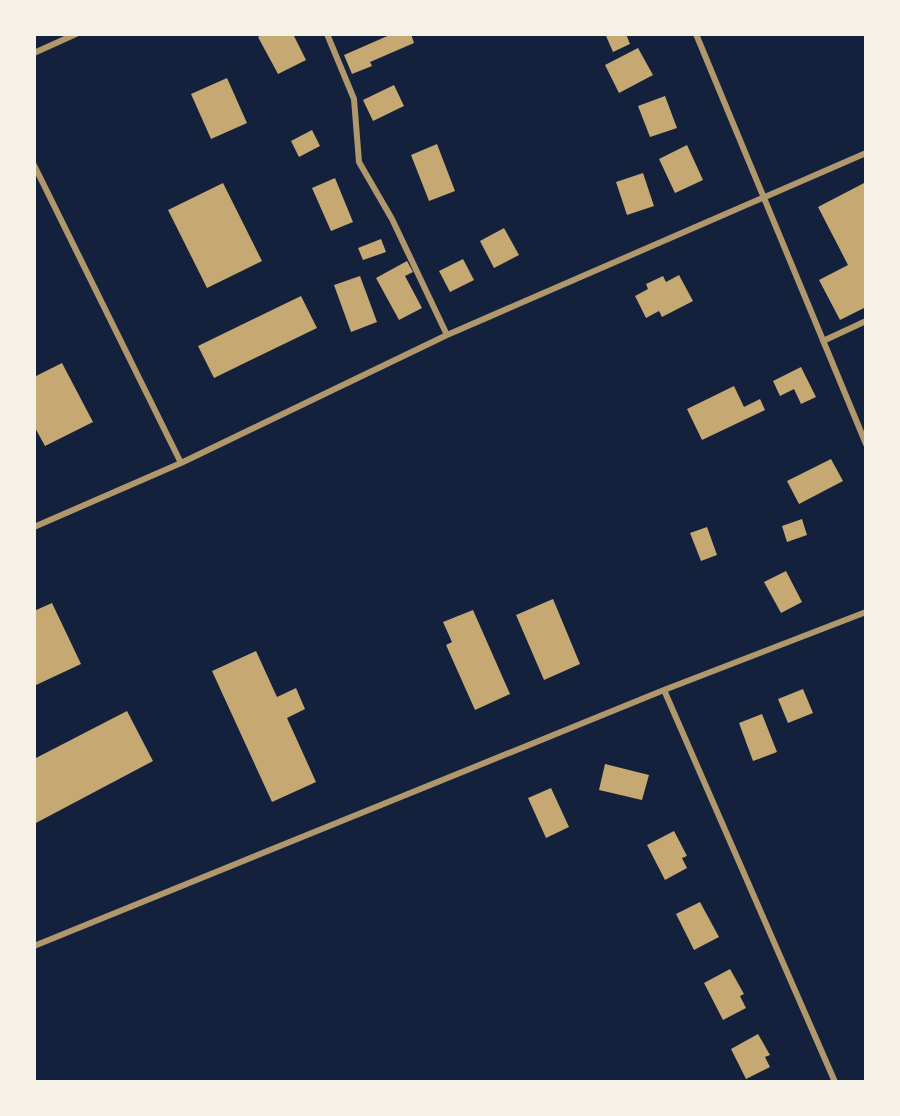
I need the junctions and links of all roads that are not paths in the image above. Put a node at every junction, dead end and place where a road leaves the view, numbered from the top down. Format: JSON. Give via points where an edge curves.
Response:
{"nodes":[{"id":1,"x":76,"y":34,"type":"edge"},
{"id":2,"x":327,"y":34,"type":"edge"},
{"id":3,"x":696,"y":34,"type":"edge"},
{"id":4,"x":34,"y":53,"type":"edge"},
{"id":5,"x":866,"y":153,"type":"edge"},
{"id":6,"x":34,"y":165,"type":"edge"},
{"id":7,"x":762,"y":199,"type":"junction"},
{"id":8,"x":866,"y":321,"type":"edge"},
{"id":9,"x":447,"y":335,"type":"junction"},
{"id":10,"x":823,"y":341,"type":"junction"},
{"id":11,"x":866,"y":444,"type":"edge"},
{"id":12,"x":181,"y":463,"type":"junction"},
{"id":13,"x":34,"y":526,"type":"edge"},
{"id":14,"x":866,"y":612,"type":"edge"},
{"id":15,"x":664,"y":690,"type":"junction"},
{"id":16,"x":34,"y":946,"type":"edge"},
{"id":17,"x":835,"y":1082,"type":"edge"}],
"edges":[{"from":1,"to":4,"type":"street"},
{"from":2,"to":9,"type":"street","via":[[354,99],[359,162],[392,219]]},
{"from":3,"to":7,"type":"street"},
{"from":5,"to":7,"type":"street"},
{"from":6,"to":12,"type":"street"},
{"from":7,"to":9,"type":"street"},
{"from":7,"to":10,"type":"street"},
{"from":8,"to":10,"type":"street"},
{"from":9,"to":12,"type":"street"},
{"from":10,"to":11,"type":"street"},
{"from":12,"to":13,"type":"street"},
{"from":14,"to":15,"type":"street"},
{"from":15,"to":16,"type":"street"},
{"from":15,"to":17,"type":"street"}]}
